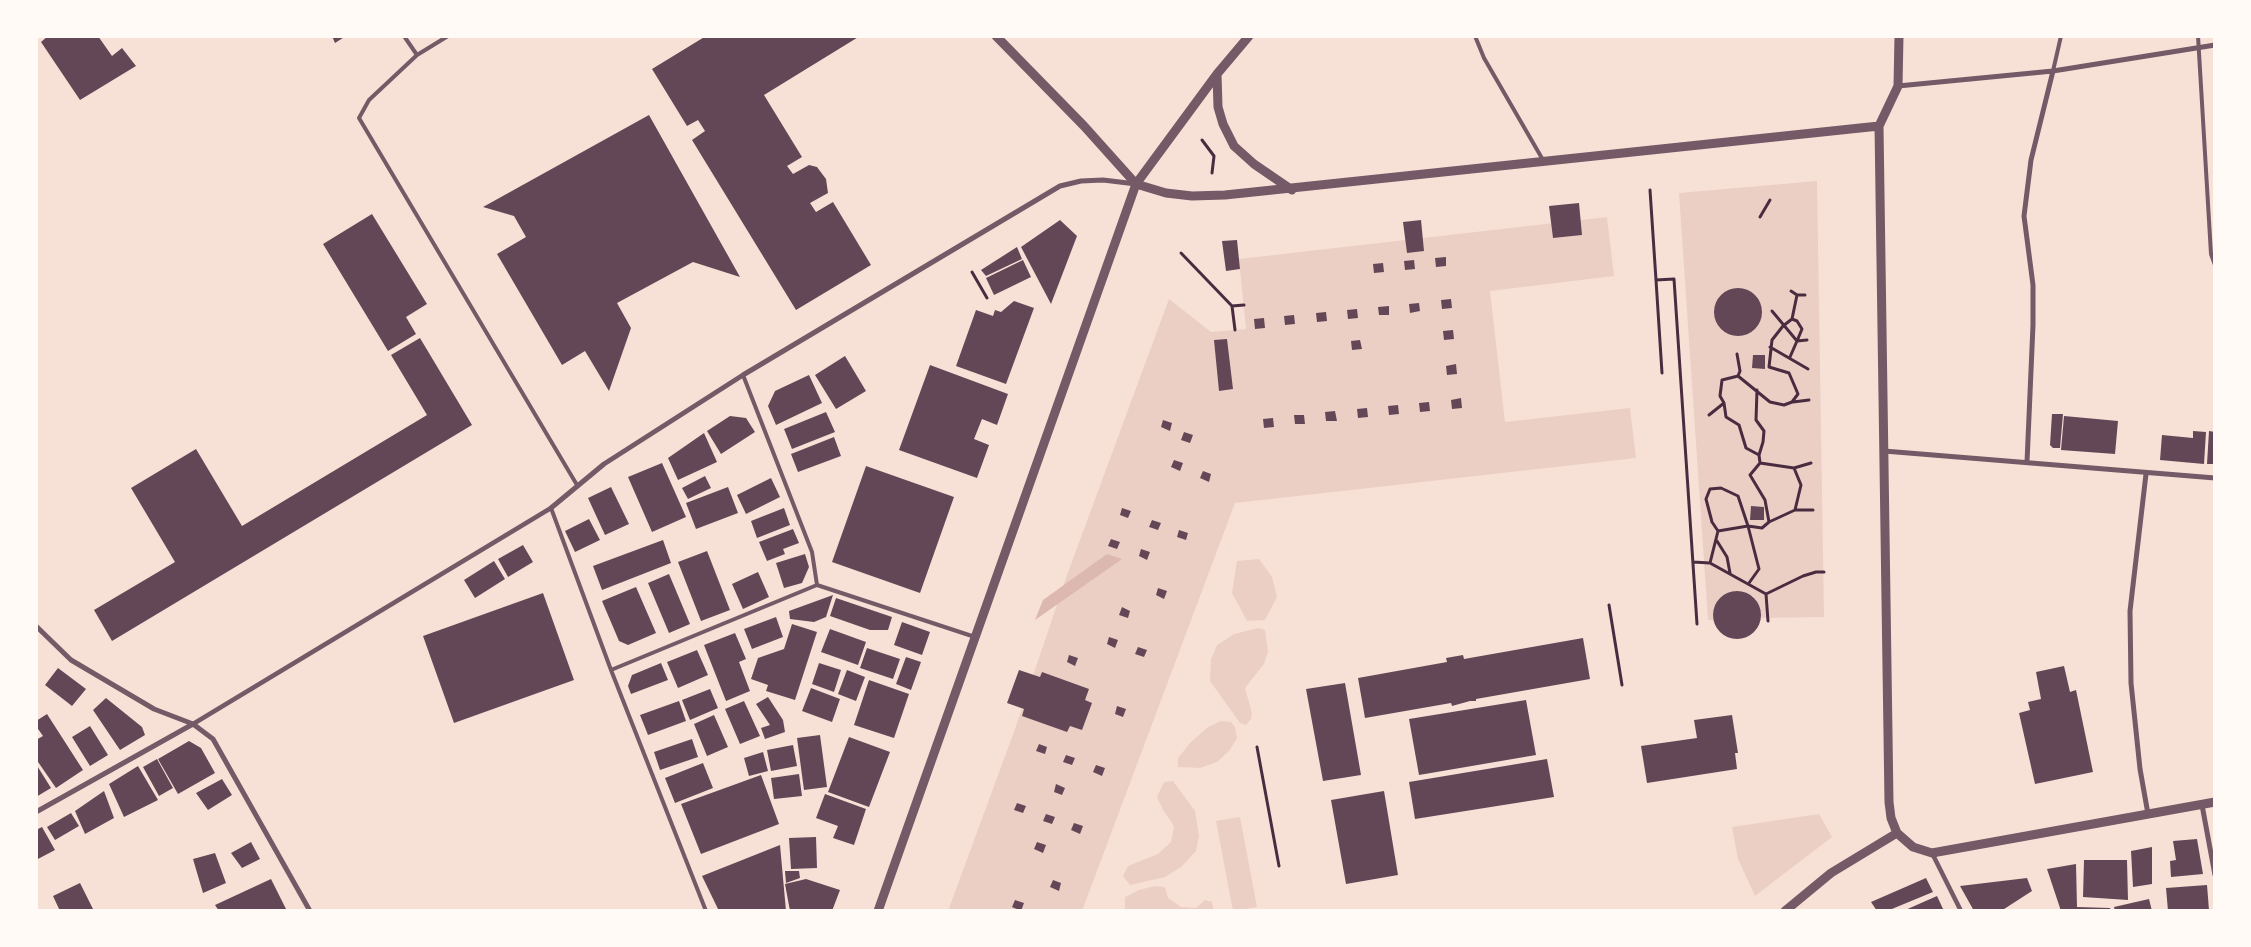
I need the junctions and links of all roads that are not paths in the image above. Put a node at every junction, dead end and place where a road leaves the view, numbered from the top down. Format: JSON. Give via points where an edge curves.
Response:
{"nodes":[{"id":1,"x":404,"y":36,"type":"edge"},
{"id":2,"x":448,"y":36,"type":"edge"},
{"id":3,"x":996,"y":36,"type":"edge"},
{"id":4,"x":1249,"y":36,"type":"edge"},
{"id":5,"x":1475,"y":36,"type":"edge"},
{"id":6,"x":1899,"y":36,"type":"edge"},
{"id":7,"x":2061,"y":36,"type":"edge"},
{"id":8,"x":2198,"y":36,"type":"edge"},
{"id":9,"x":2215,"y":45,"type":"edge"},
{"id":10,"x":2200,"y":47,"type":"junction"},
{"id":11,"x":418,"y":55,"type":"junction"},
{"id":12,"x":2053,"y":71,"type":"junction"},
{"id":13,"x":1217,"y":74,"type":"junction"},
{"id":14,"x":1898,"y":86,"type":"junction"},
{"id":15,"x":1879,"y":126,"type":"junction"},
{"id":16,"x":1543,"y":160,"type":"junction"},
{"id":17,"x":1136,"y":184,"type":"junction"},
{"id":18,"x":1292,"y":190,"type":"junction"},
{"id":19,"x":2215,"y":265,"type":"edge"},
{"id":20,"x":743,"y":375,"type":"junction"},
{"id":21,"x":1884,"y":451,"type":"junction"},
{"id":22,"x":2026,"y":462,"type":"junction"},
{"id":23,"x":2146,"y":474,"type":"junction"},
{"id":24,"x":2215,"y":478,"type":"edge"},
{"id":25,"x":577,"y":485,"type":"junction"},
{"id":26,"x":551,"y":508,"type":"junction"},
{"id":27,"x":817,"y":585,"type":"junction"},
{"id":28,"x":36,"y":626,"type":"edge"},
{"id":29,"x":976,"y":637,"type":"junction"},
{"id":30,"x":610,"y":670,"type":"junction"},
{"id":31,"x":193,"y":724,"type":"junction"},
{"id":32,"x":2215,"y":802,"type":"edge"},
{"id":33,"x":2202,"y":804,"type":"junction"},
{"id":34,"x":36,"y":812,"type":"edge"},
{"id":35,"x":2148,"y":814,"type":"junction"},
{"id":36,"x":1897,"y":833,"type":"junction"},
{"id":37,"x":1932,"y":853,"type":"junction"},
{"id":38,"x":2215,"y":875,"type":"edge"},
{"id":39,"x":310,"y":911,"type":"edge"},
{"id":40,"x":706,"y":911,"type":"edge"},
{"id":41,"x":878,"y":911,"type":"edge"},
{"id":42,"x":1785,"y":911,"type":"edge"},
{"id":43,"x":1961,"y":911,"type":"edge"}],
"edges":[{"from":1,"to":11,"type":"lane"},
{"from":2,"to":11,"type":"lane"},
{"from":3,"to":17,"type":"street"},
{"from":4,"to":13,"type":"street"},
{"from":5,"to":16,"type":"lane","via":[[1484,58]]},
{"from":6,"to":14,"type":"street"},
{"from":7,"to":12,"type":"lane"},
{"from":8,"to":10,"type":"lane"},
{"from":9,"to":10,"type":"street"},
{"from":10,"to":12,"type":"street"},
{"from":10,"to":19,"type":"lane","via":[[2211,254]]},
{"from":11,"to":25,"type":"lane","via":[[369,100],[359,118]]},
{"from":12,"to":14,"type":"street"},
{"from":12,"to":22,"type":"street","via":[[2031,160],[2024,216],[2033,285]]},
{"from":13,"to":17,"type":"street"},
{"from":13,"to":18,"type":"street","via":[[1218,106],[1234,146],[1248,160]]},
{"from":14,"to":15,"type":"street"},
{"from":15,"to":16,"type":"street"},
{"from":15,"to":21,"type":"street"},
{"from":16,"to":18,"type":"street"},
{"from":17,"to":18,"type":"street","via":[[1166,193],[1192,196]]},
{"from":17,"to":20,"type":"street","via":[[1103,180],[1060,186]]},
{"from":17,"to":29,"type":"street"},
{"from":20,"to":25,"type":"street","via":[[604,464]]},
{"from":20,"to":27,"type":"lane","via":[[812,552]]},
{"from":21,"to":22,"type":"street"},
{"from":21,"to":36,"type":"street","via":[[1889,802]]},
{"from":22,"to":23,"type":"street"},
{"from":23,"to":24,"type":"street"},
{"from":23,"to":35,"type":"street","via":[[2130,611],[2130,647],[2135,721]]},
{"from":25,"to":26,"type":"street"},
{"from":26,"to":30,"type":"lane"},
{"from":26,"to":31,"type":"street"},
{"from":27,"to":29,"type":"lane"},
{"from":27,"to":30,"type":"lane"},
{"from":28,"to":31,"type":"street","via":[[72,660],[154,709]]},
{"from":29,"to":41,"type":"street"},
{"from":30,"to":40,"type":"lane"},
{"from":31,"to":34,"type":"street"},
{"from":31,"to":39,"type":"street","via":[[214,739]]},
{"from":32,"to":33,"type":"street"},
{"from":33,"to":35,"type":"street"},
{"from":33,"to":38,"type":"street"},
{"from":35,"to":37,"type":"street"},
{"from":36,"to":37,"type":"street","via":[[1914,846]]},
{"from":36,"to":42,"type":"street","via":[[1831,873]]},
{"from":37,"to":43,"type":"street"}]}
